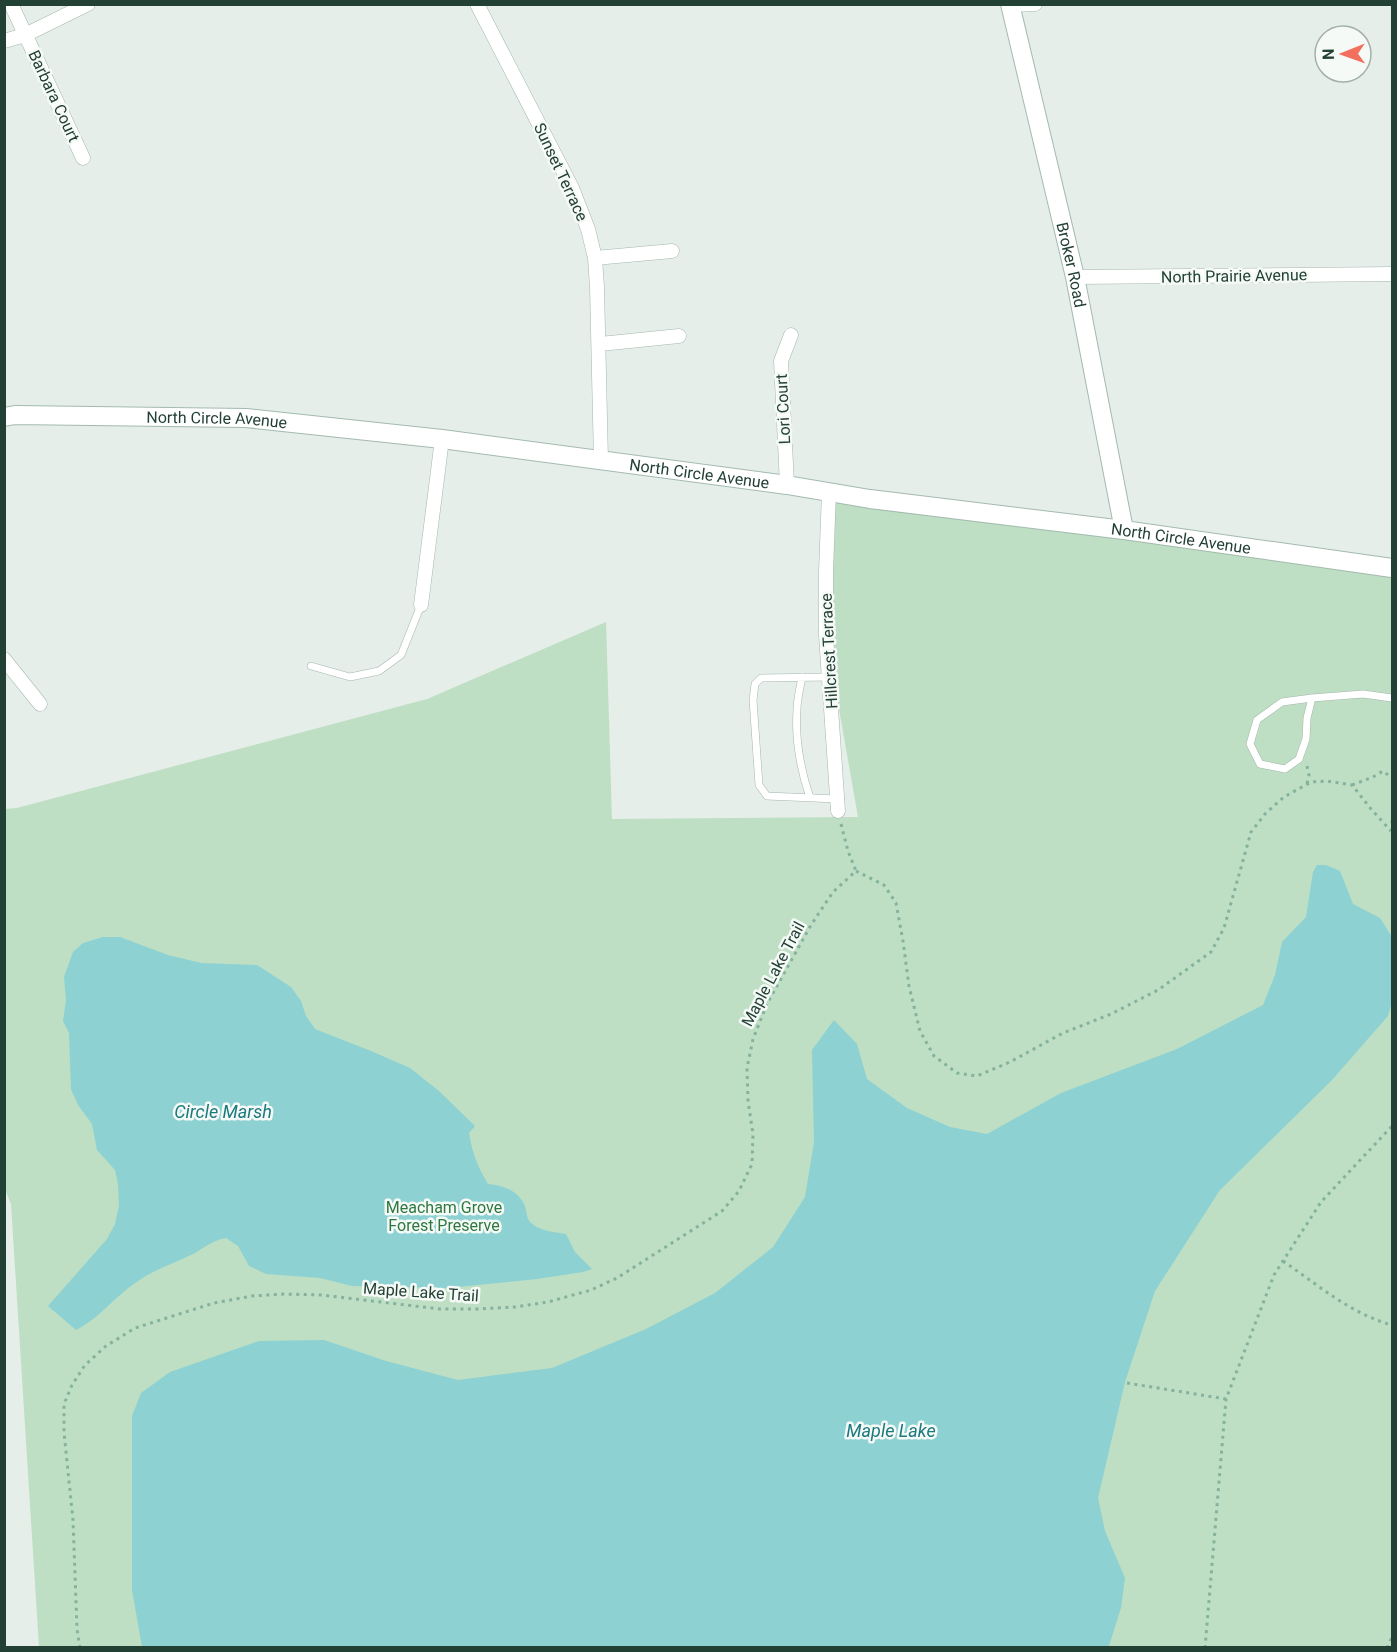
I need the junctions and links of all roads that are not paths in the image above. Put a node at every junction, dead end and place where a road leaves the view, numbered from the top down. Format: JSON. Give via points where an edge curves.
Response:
{"nodes":[{"id":1,"x":10,"y":4,"type":"edge"},
{"id":2,"x":88,"y":4,"type":"edge"},
{"id":3,"x":477,"y":4,"type":"edge"},
{"id":4,"x":1035,"y":4,"type":"edge"},
{"id":5,"x":1010,"y":5,"type":"edge"},
{"id":6,"x":26,"y":35,"type":"junction"},
{"id":7,"x":4,"y":41,"type":"edge"},
{"id":8,"x":83,"y":158,"type":"dead end"},
{"id":9,"x":672,"y":251,"type":"dead end"},
{"id":10,"x":595,"y":258,"type":"junction"},
{"id":11,"x":1392,"y":274,"type":"edge"},
{"id":12,"x":1074,"y":277,"type":"junction"},
{"id":13,"x":791,"y":335,"type":"dead end"},
{"id":14,"x":679,"y":336,"type":"dead end"},
{"id":15,"x":600,"y":344,"type":"junction"},
{"id":16,"x":4,"y":417,"type":"edge"},
{"id":17,"x":442,"y":439,"type":"junction"},
{"id":18,"x":601,"y":461,"type":"junction"},
{"id":19,"x":787,"y":485,"type":"junction"},
{"id":20,"x":829,"y":492,"type":"junction"},
{"id":21,"x":1124,"y":530,"type":"junction"},
{"id":22,"x":1392,"y":568,"type":"edge"},
{"id":23,"x":421,"y":605,"type":"joint"},
{"id":24,"x":4,"y":658,"type":"edge"},
{"id":25,"x":312,"y":666,"type":"dead end"},
{"id":26,"x":802,"y":677,"type":"junction"},
{"id":27,"x":829,"y":677,"type":"junction"},
{"id":28,"x":1312,"y":698,"type":"junction"},
{"id":29,"x":1392,"y":698,"type":"edge"},
{"id":30,"x":40,"y":704,"type":"dead end"},
{"id":31,"x":810,"y":798,"type":"junction"},
{"id":32,"x":837,"y":805,"type":"joint"}],
"edges":[{"from":1,"to":6,"type":"street","name":"Barbara Court"},
{"from":2,"to":6,"type":"street"},
{"from":3,"to":10,"type":"street","name":"Sunset Terrace","via":[[572,188]]},
{"from":4,"to":5,"type":"street"},
{"from":5,"to":12,"type":"street","name":"Broker Road"},
{"from":6,"to":7,"type":"street"},
{"from":6,"to":8,"type":"street","name":"Barbara Court"},
{"from":9,"to":10,"type":"street"},
{"from":10,"to":15,"type":"street","name":"Sunset Terrace"},
{"from":11,"to":12,"type":"street","name":"North Prairie Avenue"},
{"from":12,"to":21,"type":"street","name":"Broker Road"},
{"from":13,"to":19,"type":"street","name":"Lori Court","via":[[781,361]]},
{"from":14,"to":15,"type":"street"},
{"from":15,"to":18,"type":"street","name":"Sunset Terrace"},
{"from":16,"to":17,"type":"street","name":"North Circle Avenue","via":[[246,418]]},
{"from":17,"to":18,"type":"street","name":"North Circle Avenue"},
{"from":17,"to":23,"type":"street"},
{"from":18,"to":19,"type":"street","name":"North Circle Avenue"},
{"from":19,"to":20,"type":"street","name":"North Circle Avenue"},
{"from":20,"to":21,"type":"street","name":"North Circle Avenue"},
{"from":20,"to":27,"type":"street","name":"Hillcrest Terrace"},
{"from":21,"to":22,"type":"street","name":"North Circle Avenue"},
{"from":23,"to":25,"type":"lane","via":[[401,656],[379,671],[350,677]]},
{"from":24,"to":30,"type":"street"},
{"from":26,"to":27,"type":"lane"},
{"from":26,"to":31,"type":"lane","via":[[796,711],[801,773]]},
{"from":26,"to":31,"type":"lane","via":[[761,678],[755,684],[755,742],[759,785],[767,796]]},
{"from":27,"to":32,"type":"street","name":"Hillcrest Terrace"},
{"from":28,"to":28,"type":"lane","via":[[1282,702],[1257,720],[1250,744],[1260,764],[1285,769],[1299,759]]},
{"from":28,"to":29,"type":"lane","via":[[1363,694]]},
{"from":31,"to":32,"type":"lane"}]}
